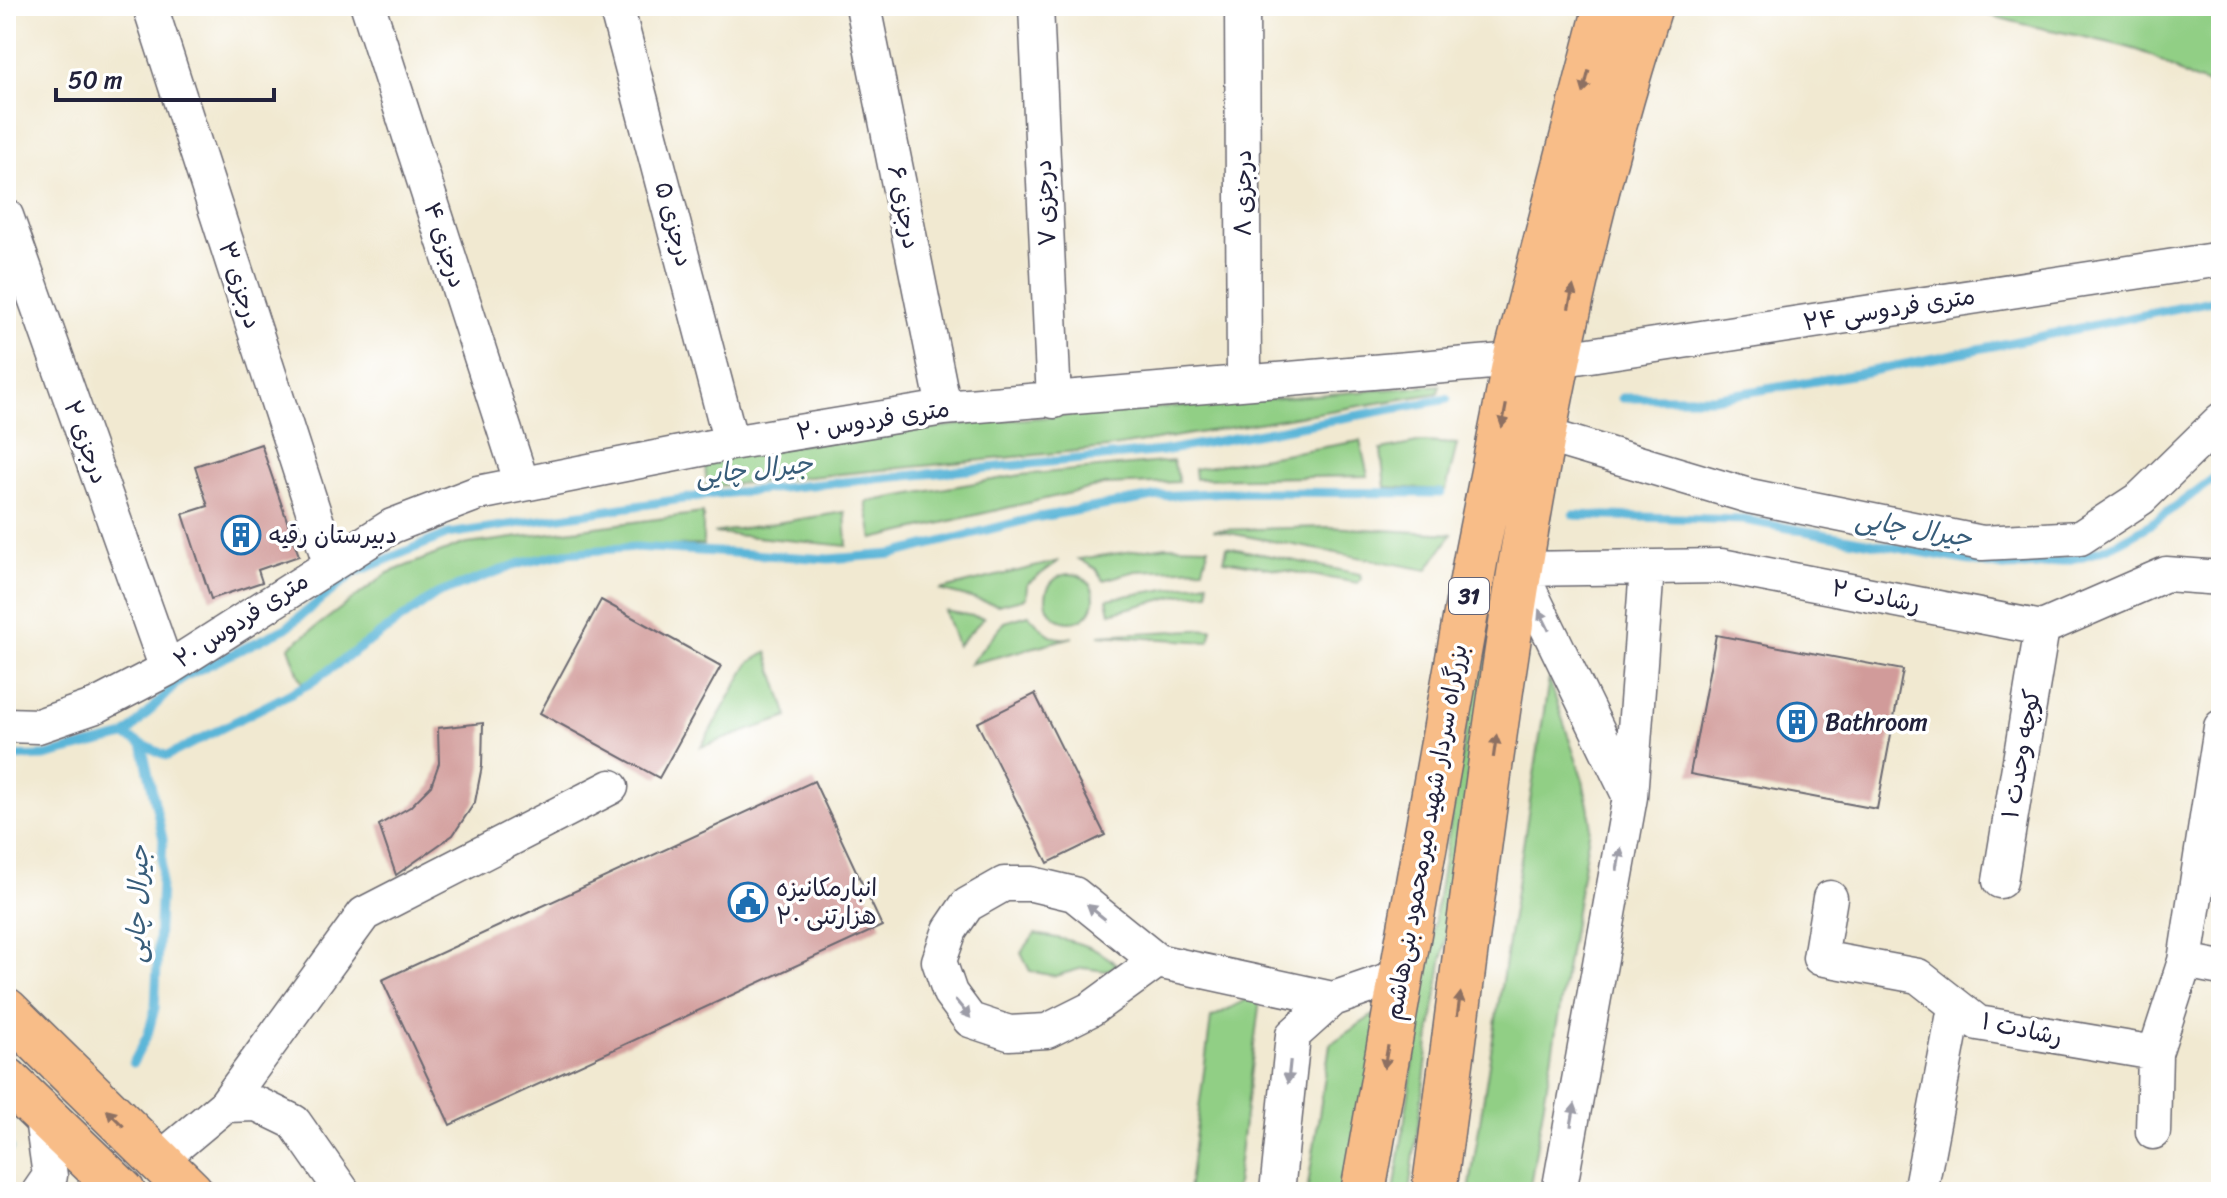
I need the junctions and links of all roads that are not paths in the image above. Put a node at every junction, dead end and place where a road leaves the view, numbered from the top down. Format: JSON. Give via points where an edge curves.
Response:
{"nodes":[{"id":1,"x":150,"y":6,"type":"edge"},
{"id":2,"x":368,"y":6,"type":"edge"},
{"id":3,"x":616,"y":6,"type":"edge"},
{"id":4,"x":863,"y":6,"type":"edge"},
{"id":5,"x":1036,"y":6,"type":"edge"},
{"id":6,"x":1242,"y":6,"type":"edge"},
{"id":7,"x":1606,"y":6,"type":"edge"},
{"id":8,"x":1650,"y":6,"type":"edge"},
{"id":9,"x":6,"y":216,"type":"edge"},
{"id":10,"x":2221,"y":259,"type":"edge"},
{"id":11,"x":1536,"y":360,"type":"junction"},
{"id":12,"x":1244,"y":380,"type":"junction"},
{"id":13,"x":1054,"y":401,"type":"junction"},
{"id":14,"x":944,"y":408,"type":"junction"},
{"id":15,"x":2221,"y":420,"type":"edge"},
{"id":16,"x":1541,"y":434,"type":"junction"},
{"id":17,"x":731,"y":443,"type":"junction"},
{"id":18,"x":522,"y":484,"type":"junction"},
{"id":19,"x":330,"y":563,"type":"junction"},
{"id":20,"x":1647,"y":568,"type":"junction"},
{"id":21,"x":1519,"y":569,"type":"junction"},
{"id":22,"x":2221,"y":578,"type":"edge"},
{"id":23,"x":2042,"y":628,"type":"junction"},
{"id":24,"x":167,"y":669,"type":"junction"},
{"id":25,"x":6,"y":725,"type":"edge"},
{"id":26,"x":2221,"y":727,"type":"edge"},
{"id":27,"x":611,"y":787,"type":"dead end"},
{"id":28,"x":1630,"y":797,"type":"junction"},
{"id":29,"x":2000,"y":881,"type":"dead end"},
{"id":30,"x":1830,"y":898,"type":"dead end"},
{"id":31,"x":1157,"y":961,"type":"junction"},
{"id":32,"x":2185,"y":961,"type":"junction"},
{"id":33,"x":2221,"y":968,"type":"edge"},
{"id":34,"x":1400,"y":976,"type":"junction"},
{"id":35,"x":1333,"y":999,"type":"junction"},
{"id":36,"x":1955,"y":1008,"type":"junction"},
{"id":37,"x":6,"y":1010,"type":"edge"},
{"id":38,"x":2155,"y":1053,"type":"junction"},
{"id":39,"x":6,"y":1079,"type":"edge"},
{"id":40,"x":76,"y":1081,"type":"junction"},
{"id":41,"x":225,"y":1105,"type":"junction"},
{"id":42,"x":23,"y":1106,"type":"edge"},
{"id":43,"x":2153,"y":1132,"type":"dead end"},
{"id":44,"x":158,"y":1161,"type":"junction"},
{"id":45,"x":39,"y":1192,"type":"edge"},
{"id":46,"x":123,"y":1192,"type":"edge"},
{"id":47,"x":191,"y":1192,"type":"edge"},
{"id":48,"x":343,"y":1192,"type":"edge"},
{"id":49,"x":1277,"y":1192,"type":"edge"},
{"id":50,"x":1363,"y":1192,"type":"edge"},
{"id":51,"x":1434,"y":1192,"type":"edge"},
{"id":52,"x":1559,"y":1192,"type":"edge"},
{"id":53,"x":1920,"y":1192,"type":"edge"}],
"edges":[{"from":1,"to":19,"type":"street","name":"درجزی ۳"},
{"from":2,"to":18,"type":"street","name":"درجزی ۴"},
{"from":3,"to":17,"type":"street","name":"درجزی ۵"},
{"from":4,"to":14,"type":"street","name":"درجزی ۶"},
{"from":5,"to":13,"type":"street","name":"درجزی ۷"},
{"from":6,"to":12,"type":"street","name":"درجزی ۸"},
{"from":7,"to":11,"type":"main road","name":"بزرگراه سردار شهید میرمحمود بنی‌هاشم","number":"31","one_way":true},
{"from":11,"to":8,"type":"main road","name":"بزرگراه سردار شهید میرمحمود بنی‌هاشم","number":"31","one_way":true,"via":[[1583,244]]},
{"from":9,"to":24,"type":"street","name":"درجزی ۲"},
{"from":10,"to":11,"type":"street","name":"۲۴ متری فردوسی"},
{"from":11,"to":12,"type":"street","name":"۲۰ متری فردوس"},
{"from":11,"to":16,"type":"main road","name":"بزرگراه سردار شهید میرمحمود بنی‌هاشم","number":"31"},
{"from":11,"to":34,"type":"main road","name":"بزرگراه سردار شهید میرمحمود بنی‌هاشم","number":"31","one_way":true},
{"from":12,"to":13,"type":"street","name":"۲۰ متری فردوس"},
{"from":13,"to":14,"type":"street","name":"۲۰ متری فردوس"},
{"from":14,"to":17,"type":"street","name":"۲۰ متری فردوس"},
{"from":15,"to":16,"type":"street","via":[[2141,498],[2080,538],[1982,543],[1749,496]]},
{"from":16,"to":21,"type":"main road","name":"بزرگراه سردار شهید میرمحمود بنی‌هاشم","number":"31"},
{"from":17,"to":18,"type":"street","name":"۲۰ متری فردوس"},
{"from":18,"to":19,"type":"street","name":"۲۰ متری فردوس","via":[[435,507]]},
{"from":19,"to":24,"type":"street","name":"۲۰ متری فردوس"},
{"from":20,"to":21,"type":"street","name":"رشادت ۲"},
{"from":20,"to":23,"type":"street","name":"رشادت ۲","via":[[1721,566]]},
{"from":20,"to":28,"type":"street"},
{"from":28,"to":21,"type":"street","one_way":true},
{"from":51,"to":21,"type":"main road","name":"بزرگراه سردار شهید میرمحمود بنی‌هاشم","number":"31","one_way":true},
{"from":22,"to":23,"type":"street","via":[[2166,574]]},
{"from":23,"to":29,"type":"street","name":"کوچه وحدت ۱"},
{"from":24,"to":25,"type":"street","name":"۲۰ متری فردوس","via":[[62,719],[38,726]]},
{"from":26,"to":32,"type":"street"},
{"from":27,"to":41,"type":"street","via":[[364,914]]},
{"from":52,"to":28,"type":"street","one_way":true},
{"from":30,"to":36,"type":"street","name":"رشادت ۱","via":[[1820,958],[1918,976]]},
{"from":31,"to":31,"type":"street","one_way":true,"via":[[1074,894],[1032,884],[1004,884],[967,905],[950,930],[939,961],[950,993],[970,1020],[1009,1033],[1047,1031],[1080,1015]]},
{"from":31,"to":35,"type":"street"},
{"from":32,"to":33,"type":"street"},
{"from":32,"to":38,"type":"street"},
{"from":34,"to":35,"type":"street"},
{"from":34,"to":50,"type":"main road","name":"بزرگراه سردار شهید میرمحمود بنی‌هاشم","number":"31","one_way":true},
{"from":35,"to":49,"type":"street","one_way":true,"via":[[1293,1035]]},
{"from":36,"to":38,"type":"street","name":"رشادت ۱","via":[[1978,1023]]},
{"from":36,"to":53,"type":"street"},
{"from":37,"to":40,"type":"main road"},
{"from":38,"to":43,"type":"street"},
{"from":39,"to":42,"type":"main road"},
{"from":40,"to":42,"type":"street"},
{"from":44,"to":40,"type":"main road","one_way":true},
{"from":41,"to":44,"type":"street"},
{"from":41,"to":48,"type":"street","via":[[257,1104],[294,1122]]},
{"from":42,"to":45,"type":"street","via":[[50,1176]]},
{"from":42,"to":46,"type":"main road"},
{"from":44,"to":47,"type":"main road"}]}
